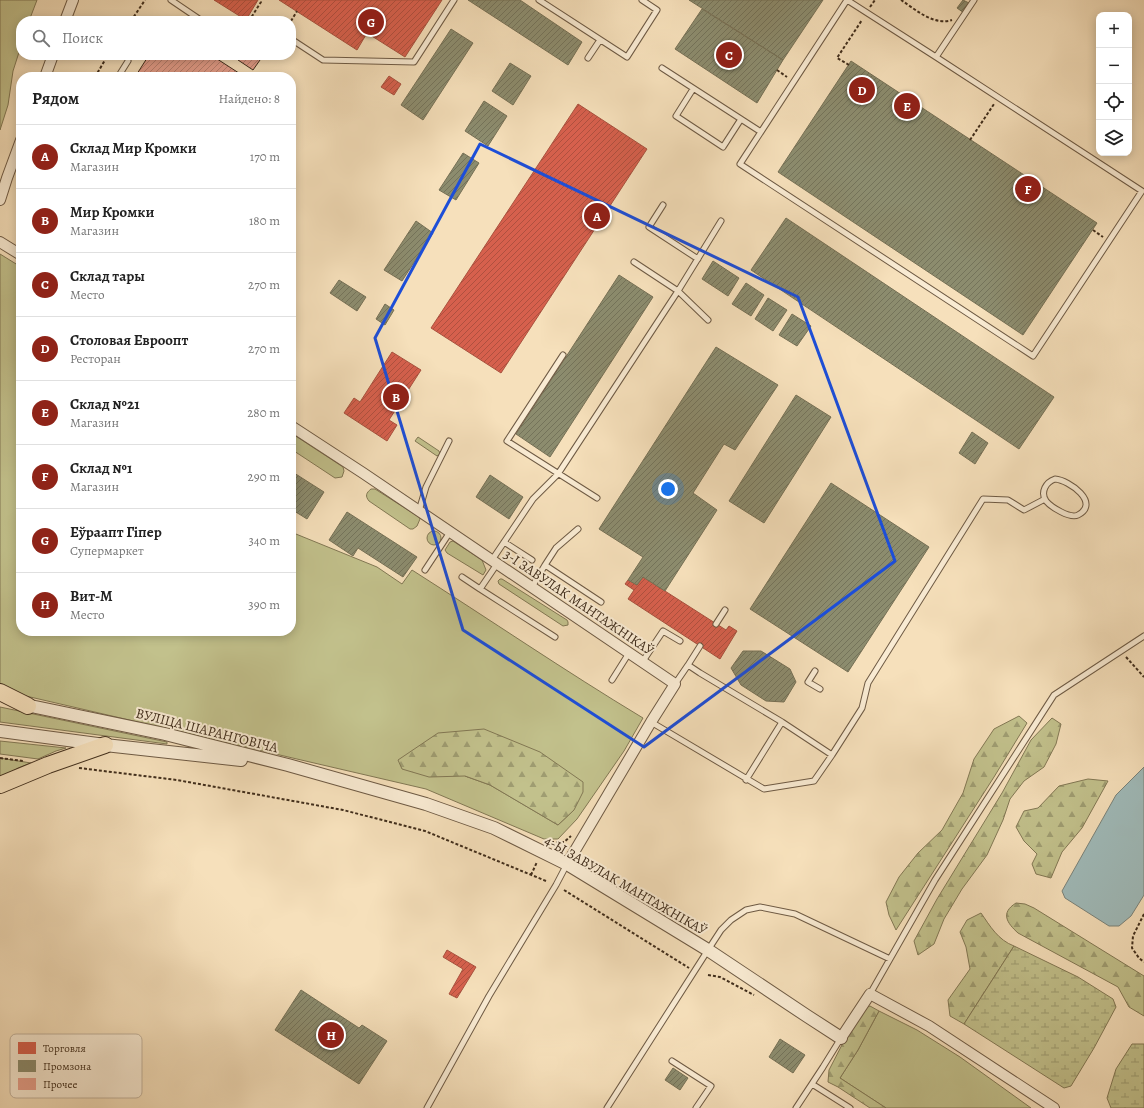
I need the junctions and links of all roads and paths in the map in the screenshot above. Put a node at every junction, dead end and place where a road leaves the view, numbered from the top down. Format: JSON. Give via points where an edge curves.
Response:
{"nodes":[{"id":1,"x":73,"y":0,"type":"edge"},
{"id":2,"x":145,"y":0,"type":"edge"},
{"id":3,"x":171,"y":0,"type":"edge"},
{"id":4,"x":261,"y":0,"type":"edge"},
{"id":5,"x":454,"y":0,"type":"edge"},
{"id":6,"x":539,"y":0,"type":"edge"},
{"id":7,"x":642,"y":0,"type":"edge"},
{"id":8,"x":847,"y":0,"type":"edge"},
{"id":9,"x":875,"y":0,"type":"edge"},
{"id":10,"x":901,"y":0,"type":"edge"},
{"id":11,"x":974,"y":0,"type":"edge"},
{"id":12,"x":297,"y":11,"type":"dead end"},
{"id":13,"x":867,"y":12,"type":"junction"},
{"id":14,"x":68,"y":16,"type":"edge"},
{"id":15,"x":134,"y":16,"type":"edge"},
{"id":16,"x":195,"y":16,"type":"edge"},
{"id":17,"x":252,"y":16,"type":"edge"},
{"id":18,"x":294,"y":16,"type":"edge"},
{"id":19,"x":956,"y":17,"type":"dead end"},
{"id":20,"x":600,"y":40,"type":"junction"},
{"id":21,"x":296,"y":42,"type":"edge"},
{"id":22,"x":936,"y":57,"type":"junction"},
{"id":23,"x":588,"y":58,"type":"dead end"},
{"id":24,"x":51,"y":60,"type":"edge"},
{"id":25,"x":105,"y":60,"type":"edge"},
{"id":26,"x":128,"y":61,"type":"dead end"},
{"id":27,"x":849,"y":65,"type":"dead end"},
{"id":28,"x":662,"y":68,"type":"dead end"},
{"id":29,"x":777,"y":70,"type":"dead end"},
{"id":30,"x":46,"y":72,"type":"edge"},
{"id":31,"x":98,"y":72,"type":"edge"},
{"id":32,"x":121,"y":72,"type":"edge"},
{"id":33,"x":794,"y":82,"type":"junction"},
{"id":34,"x":693,"y":89,"type":"junction"},
{"id":35,"x":999,"y":97,"type":"junction"},
{"id":36,"x":741,"y":119,"type":"junction"},
{"id":37,"x":761,"y":132,"type":"junction"},
{"id":38,"x":970,"y":140,"type":"dead end"},
{"id":39,"x":16,"y":154,"type":"edge"},
{"id":40,"x":0,"y":200,"type":"edge"},
{"id":41,"x":663,"y":205,"type":"dead end"},
{"id":42,"x":722,"y":221,"type":"dead end"},
{"id":43,"x":1093,"y":230,"type":"dead end"},
{"id":44,"x":1109,"y":241,"type":"junction"},
{"id":45,"x":0,"y":242,"type":"edge"},
{"id":46,"x":16,"y":252,"type":"edge"},
{"id":47,"x":698,"y":259,"type":"junction"},
{"id":48,"x":634,"y":262,"type":"dead end"},
{"id":49,"x":678,"y":291,"type":"junction"},
{"id":50,"x":708,"y":320,"type":"dead end"},
{"id":51,"x":563,"y":355,"type":"dead end"},
{"id":52,"x":296,"y":429,"type":"edge"},
{"id":53,"x":449,"y":441,"type":"dead end"},
{"id":54,"x":558,"y":474,"type":"junction"},
{"id":55,"x":597,"y":498,"type":"dead end"},
{"id":56,"x":1045,"y":499,"type":"junction"},
{"id":57,"x":419,"y":511,"type":"junction"},
{"id":58,"x":578,"y":529,"type":"dead end"},
{"id":59,"x":450,"y":532,"type":"junction"},
{"id":60,"x":504,"y":542,"type":"junction"},
{"id":61,"x":532,"y":560,"type":"dead end"},
{"id":62,"x":494,"y":562,"type":"junction"},
{"id":63,"x":545,"y":565,"type":"junction"},
{"id":64,"x":425,"y":570,"type":"dead end"},
{"id":65,"x":462,"y":577,"type":"dead end"},
{"id":66,"x":532,"y":587,"type":"junction"},
{"id":67,"x":480,"y":589,"type":"junction"},
{"id":68,"x":601,"y":602,"type":"dead end"},
{"id":69,"x":725,"y":610,"type":"dead end"},
{"id":70,"x":716,"y":624,"type":"dead end"},
{"id":71,"x":1144,"y":636,"type":"edge"},
{"id":72,"x":555,"y":637,"type":"dead end"},
{"id":73,"x":680,"y":641,"type":"dead end"},
{"id":74,"x":700,"y":646,"type":"dead end"},
{"id":75,"x":1120,"y":651,"type":"junction"},
{"id":76,"x":630,"y":652,"type":"junction"},
{"id":77,"x":642,"y":661,"type":"junction"},
{"id":78,"x":688,"y":664,"type":"junction"},
{"id":79,"x":815,"y":671,"type":"dead end"},
{"id":80,"x":1144,"y":677,"type":"edge"},
{"id":81,"x":612,"y":680,"type":"dead end"},
{"id":82,"x":675,"y":684,"type":"junction"},
{"id":83,"x":820,"y":689,"type":"dead end"},
{"id":84,"x":0,"y":692,"type":"edge"},
{"id":85,"x":0,"y":700,"type":"edge"},
{"id":86,"x":28,"y":706,"type":"junction"},
{"id":87,"x":651,"y":722,"type":"junction"},
{"id":88,"x":782,"y":722,"type":"junction"},
{"id":89,"x":0,"y":731,"type":"edge"},
{"id":90,"x":105,"y":745,"type":"junction"},
{"id":91,"x":832,"y":755,"type":"junction"},
{"id":92,"x":0,"y":758,"type":"edge"},
{"id":93,"x":25,"y":762,"type":"dead end"},
{"id":94,"x":288,"y":765,"type":"junction"},
{"id":95,"x":73,"y":768,"type":"dead end"},
{"id":96,"x":746,"y":780,"type":"junction"},
{"id":97,"x":0,"y":785,"type":"edge"},
{"id":98,"x":537,"y":862,"type":"dead end"},
{"id":99,"x":567,"y":864,"type":"junction"},
{"id":100,"x":531,"y":875,"type":"junction"},
{"id":101,"x":546,"y":881,"type":"dead end"},
{"id":102,"x":564,"y":890,"type":"dead end"},
{"id":103,"x":1144,"y":914,"type":"edge"},
{"id":104,"x":708,"y":950,"type":"junction"},
{"id":105,"x":890,"y":959,"type":"junction"},
{"id":106,"x":1144,"y":962,"type":"edge"},
{"id":107,"x":690,"y":969,"type":"dead end"},
{"id":108,"x":708,"y":975,"type":"dead end"},
{"id":109,"x":870,"y":994,"type":"junction"},
{"id":110,"x":760,"y":998,"type":"dead end"},
{"id":111,"x":841,"y":1038,"type":"junction"},
{"id":112,"x":672,"y":1061,"type":"dead end"},
{"id":113,"x":812,"y":1084,"type":"junction"},
{"id":114,"x":427,"y":1108,"type":"edge"},
{"id":115,"x":607,"y":1108,"type":"edge"},
{"id":116,"x":696,"y":1108,"type":"edge"},
{"id":117,"x":796,"y":1108,"type":"edge"},
{"id":118,"x":850,"y":1108,"type":"edge"},
{"id":119,"x":1054,"y":1108,"type":"edge"}],
"edges":[{"from":1,"to":14,"type":"street"},
{"from":2,"to":15,"type":"path"},
{"from":3,"to":16,"type":"lane"},
{"from":4,"to":17,"type":"path"},
{"from":5,"to":21,"type":"lane","via":[[414,62],[323,60]]},
{"from":6,"to":20,"type":"lane"},
{"from":7,"to":20,"type":"lane","via":[[657,10],[627,57]]},
{"from":8,"to":13,"type":"lane"},
{"from":8,"to":33,"type":"lane"},
{"from":9,"to":13,"type":"path"},
{"from":10,"to":19,"type":"path","via":[[929,18],[947,22]]},
{"from":11,"to":22,"type":"lane"},
{"from":12,"to":18,"type":"path"},
{"from":13,"to":22,"type":"lane"},
{"from":13,"to":27,"type":"path","via":[[837,58]]},
{"from":20,"to":23,"type":"lane"},
{"from":22,"to":35,"type":"lane"},
{"from":24,"to":30,"type":"street"},
{"from":25,"to":31,"type":"path"},
{"from":26,"to":32,"type":"lane"},
{"from":28,"to":34,"type":"lane"},
{"from":29,"to":33,"type":"path"},
{"from":33,"to":37,"type":"lane"},
{"from":34,"to":36,"type":"lane"},
{"from":34,"to":36,"type":"lane","via":[[676,116],[723,147]]},
{"from":35,"to":38,"type":"path"},
{"from":35,"to":44,"type":"lane","via":[[1142,190]]},
{"from":36,"to":37,"type":"lane"},
{"from":37,"to":44,"type":"lane","via":[[740,164],[1033,356]]},
{"from":39,"to":40,"type":"street"},
{"from":41,"to":47,"type":"lane","via":[[649,227]]},
{"from":42,"to":47,"type":"lane"},
{"from":43,"to":44,"type":"path"},
{"from":45,"to":46,"type":"street"},
{"from":47,"to":49,"type":"lane"},
{"from":48,"to":49,"type":"lane"},
{"from":49,"to":50,"type":"lane"},
{"from":49,"to":54,"type":"lane"},
{"from":51,"to":54,"type":"lane","via":[[507,441]]},
{"from":52,"to":57,"type":"street","name":"3-І ЗАВУЛАК МАНТАЖНІКАЎ"},
{"from":53,"to":57,"type":"lane","via":[[426,487]]},
{"from":54,"to":55,"type":"lane"},
{"from":54,"to":60,"type":"lane","via":[[533,499]]},
{"from":56,"to":56,"type":"lane","via":[[1071,516],[1080,514],[1086,503],[1083,494],[1064,481],[1055,479],[1045,487]]},
{"from":56,"to":91,"type":"lane","via":[[1024,510],[1008,500],[982,499],[868,683],[862,708]]},
{"from":57,"to":59,"type":"street","name":"3-І ЗАВУЛАК МАНТАЖНІКАЎ"},
{"from":58,"to":63,"type":"lane","via":[[556,548]]},
{"from":59,"to":62,"type":"street","name":"3-І ЗАВУЛАК МАНТАЖНІКАЎ"},
{"from":59,"to":64,"type":"lane"},
{"from":60,"to":61,"type":"lane"},
{"from":60,"to":62,"type":"lane"},
{"from":62,"to":66,"type":"street","name":"3-І ЗАВУЛАК МАНТАЖНІКАЎ"},
{"from":62,"to":67,"type":"lane"},
{"from":63,"to":66,"type":"lane"},
{"from":63,"to":68,"type":"lane"},
{"from":65,"to":67,"type":"lane"},
{"from":66,"to":76,"type":"street","name":"3-І ЗАВУЛАК МАНТАЖНІКАЎ"},
{"from":67,"to":72,"type":"lane"},
{"from":69,"to":70,"type":"lane"},
{"from":71,"to":75,"type":"lane"},
{"from":73,"to":77,"type":"lane","via":[[663,631]]},
{"from":74,"to":78,"type":"lane"},
{"from":75,"to":80,"type":"path"},
{"from":75,"to":105,"type":"lane","via":[[1054,695],[935,880]]},
{"from":76,"to":77,"type":"street","name":"3-І ЗАВУЛАК МАНТАЖНІКАЎ"},
{"from":76,"to":81,"type":"lane"},
{"from":77,"to":82,"type":"street","name":"3-І ЗАВУЛАК МАНТАЖНІКАЎ"},
{"from":78,"to":82,"type":"lane"},
{"from":78,"to":88,"type":"lane"},
{"from":79,"to":83,"type":"lane","via":[[808,682]]},
{"from":82,"to":87,"type":"street"},
{"from":84,"to":86,"type":"highway"},
{"from":85,"to":86,"type":"street","name":"ВУЛІЦА ШАРАНГОВІЧА"},
{"from":86,"to":94,"type":"street","name":"ВУЛІЦА ШАРАНГОВІЧА","via":[[165,734]]},
{"from":87,"to":96,"type":"lane"},
{"from":87,"to":99,"type":"street"},
{"from":88,"to":91,"type":"lane"},
{"from":88,"to":96,"type":"lane"},
{"from":89,"to":90,"type":"street","name":"ВУЛІЦА ШАРАНГОВІЧА"},
{"from":90,"to":94,"type":"street","name":"ВУЛІЦА ШАРАНГОВІЧА"},
{"from":90,"to":97,"type":"highway"},
{"from":91,"to":96,"type":"lane","via":[[814,781],[764,790]]},
{"from":92,"to":93,"type":"path"},
{"from":94,"to":99,"type":"street","name":"4-Ы ЗАВУЛАК МАНТАЖНІКАЎ","via":[[426,804],[494,828]]},
{"from":95,"to":100,"type":"path","via":[[177,780],[343,810],[425,831]]},
{"from":98,"to":100,"type":"path"},
{"from":99,"to":104,"type":"street","name":"4-Ы ЗАВУЛАК МАНТАЖНІКАЎ"},
{"from":99,"to":114,"type":"lane"},
{"from":100,"to":101,"type":"path"},
{"from":102,"to":107,"type":"path"},
{"from":103,"to":106,"type":"path","via":[[1133,936],[1132,948]]},
{"from":104,"to":105,"type":"lane","via":[[731,920],[746,910],[760,907],[795,914]]},
{"from":104,"to":111,"type":"street","name":"4-Ы ЗАВУЛАК МАНТАЖНІКАЎ"},
{"from":104,"to":115,"type":"lane"},
{"from":105,"to":109,"type":"lane"},
{"from":108,"to":110,"type":"path","via":[[720,978]]},
{"from":109,"to":111,"type":"street"},
{"from":109,"to":119,"type":"street","via":[[929,1026]]},
{"from":111,"to":113,"type":"lane"},
{"from":112,"to":116,"type":"lane","via":[[710,1086]]},
{"from":113,"to":117,"type":"lane"},
{"from":113,"to":118,"type":"lane"}]}
